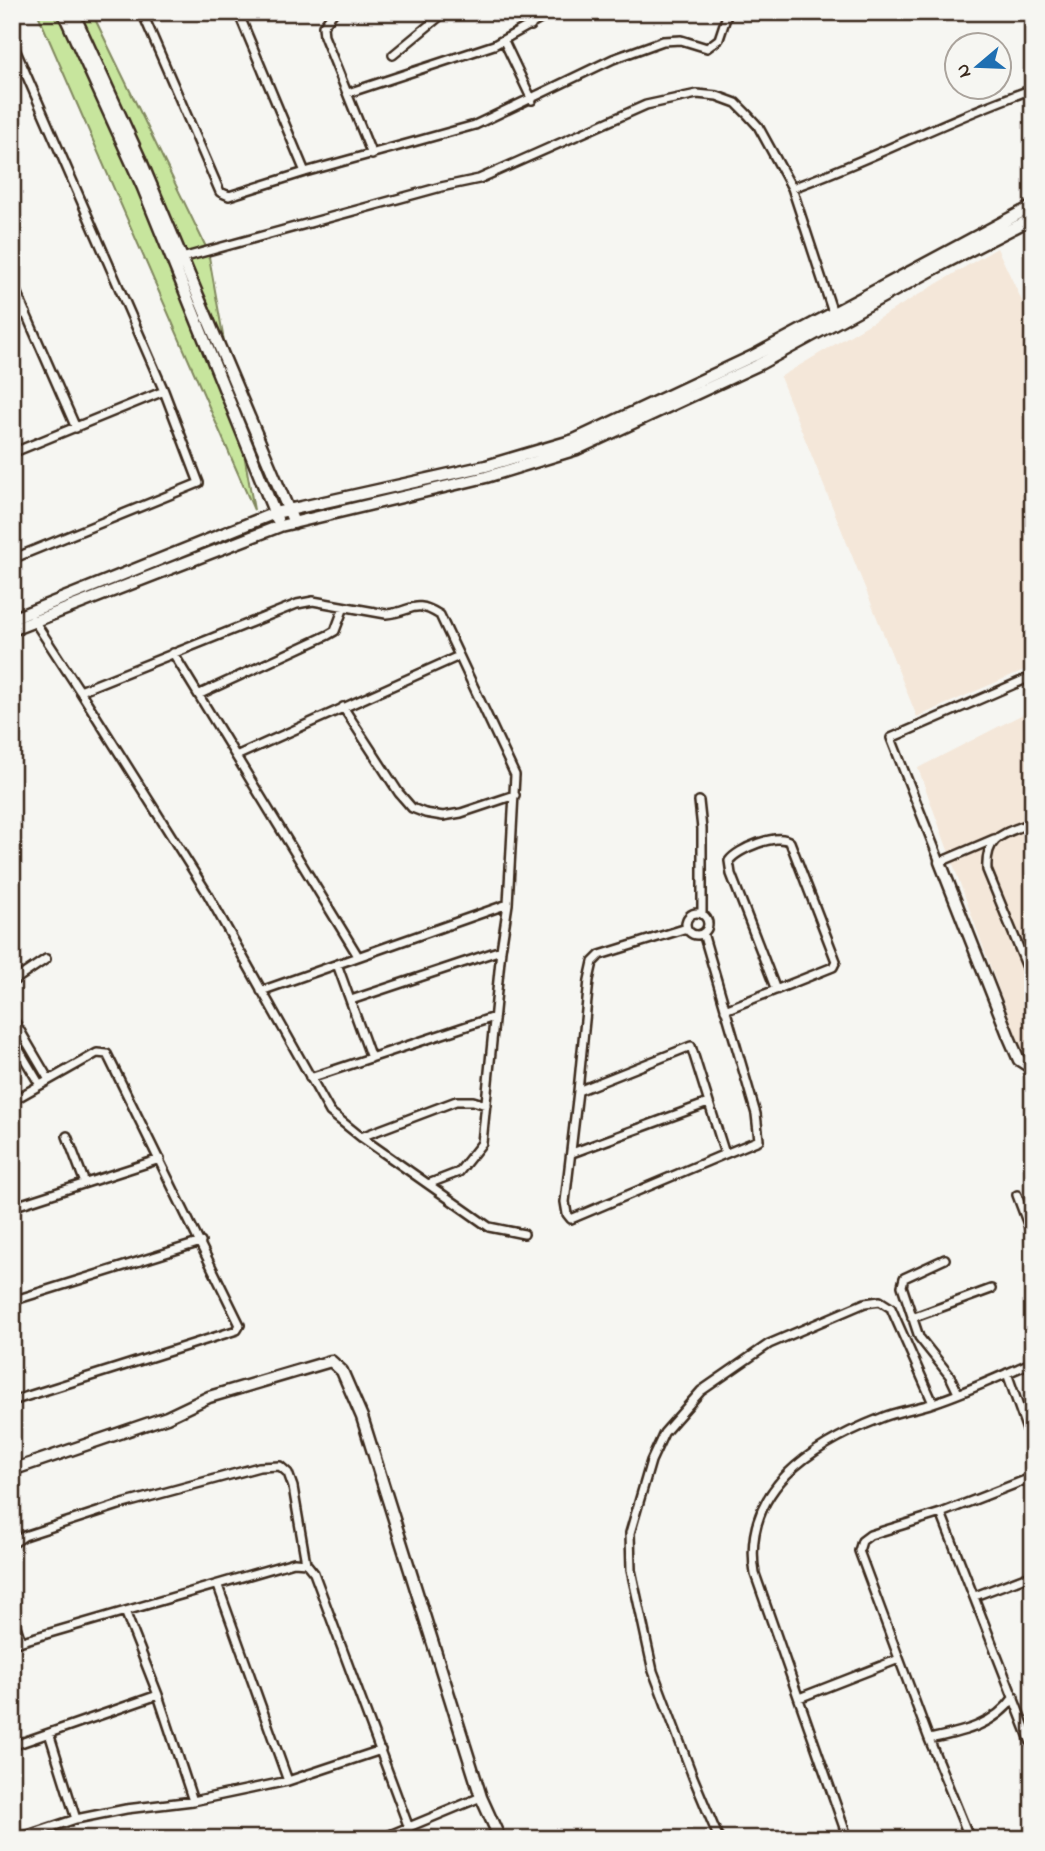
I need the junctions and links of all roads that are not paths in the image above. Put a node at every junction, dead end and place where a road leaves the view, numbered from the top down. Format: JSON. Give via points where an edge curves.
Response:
{"nodes":[{"id":1,"x":63,"y":12,"type":"edge"},
{"id":2,"x":73,"y":12,"type":"edge"},
{"id":3,"x":142,"y":12,"type":"edge"},
{"id":4,"x":238,"y":12,"type":"edge"},
{"id":5,"x":334,"y":12,"type":"edge"},
{"id":6,"x":445,"y":12,"type":"edge"},
{"id":7,"x":520,"y":12,"type":"edge"},
{"id":8,"x":553,"y":12,"type":"edge"},
{"id":9,"x":728,"y":12,"type":"edge"},
{"id":10,"x":531,"y":26,"type":"junction"},
{"id":11,"x":504,"y":41,"type":"junction"},
{"id":12,"x":12,"y":42,"type":"edge"},
{"id":13,"x":393,"y":55,"type":"dead end"},
{"id":14,"x":23,"y":66,"type":"junction"},
{"id":15,"x":12,"y":72,"type":"edge"},
{"id":16,"x":1033,"y":89,"type":"edge"},
{"id":17,"x":348,"y":93,"type":"junction"},
{"id":18,"x":532,"y":100,"type":"junction"},
{"id":19,"x":372,"y":155,"type":"junction"},
{"id":20,"x":305,"y":172,"type":"junction"},
{"id":21,"x":792,"y":188,"type":"junction"},
{"id":22,"x":1029,"y":214,"type":"edge"},
{"id":23,"x":1033,"y":235,"type":"edge"},
{"id":24,"x":182,"y":258,"type":"junction"},
{"id":25,"x":12,"y":282,"type":"edge"},
{"id":26,"x":26,"y":313,"type":"junction"},
{"id":27,"x":12,"y":318,"type":"edge"},
{"id":28,"x":835,"y":318,"type":"junction"},
{"id":29,"x":164,"y":391,"type":"junction"},
{"id":30,"x":76,"y":429,"type":"junction"},
{"id":31,"x":12,"y":453,"type":"edge"},
{"id":32,"x":288,"y":510,"type":"junction"},
{"id":33,"x":275,"y":513,"type":"junction"},
{"id":34,"x":294,"y":523,"type":"junction"},
{"id":35,"x":280,"y":526,"type":"junction"},
{"id":36,"x":12,"y":559,"type":"edge"},
{"id":37,"x":344,"y":607,"type":"junction"},
{"id":38,"x":30,"y":612,"type":"junction"},
{"id":39,"x":12,"y":619,"type":"edge"},
{"id":40,"x":34,"y":623,"type":"junction"},
{"id":41,"x":12,"y":630,"type":"edge"},
{"id":42,"x":173,"y":653,"type":"junction"},
{"id":43,"x":459,"y":656,"type":"junction"},
{"id":44,"x":1033,"y":676,"type":"edge"},
{"id":45,"x":80,"y":691,"type":"junction"},
{"id":46,"x":200,"y":694,"type":"junction"},
{"id":47,"x":343,"y":707,"type":"junction"},
{"id":48,"x":236,"y":756,"type":"junction"},
{"id":49,"x":515,"y":795,"type":"junction"},
{"id":50,"x":699,"y":801,"type":"dead end"},
{"id":51,"x":1031,"y":823,"type":"edge"},
{"id":52,"x":1033,"y":834,"type":"edge"},
{"id":53,"x":994,"y":839,"type":"junction"},
{"id":54,"x":940,"y":862,"type":"junction"},
{"id":55,"x":508,"y":904,"type":"junction"},
{"id":56,"x":702,"y":914,"type":"junction"},
{"id":57,"x":687,"y":928,"type":"junction"},
{"id":58,"x":703,"y":933,"type":"junction"},
{"id":59,"x":501,"y":950,"type":"junction"},
{"id":60,"x":358,"y":956,"type":"junction"},
{"id":61,"x":46,"y":959,"type":"dead end"},
{"id":62,"x":337,"y":964,"type":"junction"},
{"id":63,"x":12,"y":982,"type":"edge"},
{"id":64,"x":1033,"y":982,"type":"edge"},
{"id":65,"x":776,"y":990,"type":"junction"},
{"id":66,"x":261,"y":991,"type":"junction"},
{"id":67,"x":351,"y":1000,"type":"junction"},
{"id":68,"x":725,"y":1010,"type":"junction"},
{"id":69,"x":12,"y":1017,"type":"edge"},
{"id":70,"x":494,"y":1017,"type":"junction"},
{"id":71,"x":12,"y":1038,"type":"edge"},
{"id":72,"x":371,"y":1058,"type":"junction"},
{"id":73,"x":1033,"y":1069,"type":"edge"},
{"id":74,"x":310,"y":1078,"type":"junction"},
{"id":75,"x":49,"y":1080,"type":"junction"},
{"id":76,"x":40,"y":1085,"type":"junction"},
{"id":77,"x":578,"y":1091,"type":"junction"},
{"id":78,"x":12,"y":1101,"type":"edge"},
{"id":79,"x":708,"y":1103,"type":"junction"},
{"id":80,"x":485,"y":1105,"type":"junction"},
{"id":81,"x":67,"y":1136,"type":"dead end"},
{"id":82,"x":362,"y":1137,"type":"junction"},
{"id":83,"x":572,"y":1153,"type":"junction"},
{"id":84,"x":725,"y":1154,"type":"junction"},
{"id":85,"x":160,"y":1159,"type":"junction"},
{"id":86,"x":85,"y":1183,"type":"junction"},
{"id":87,"x":428,"y":1184,"type":"junction"},
{"id":88,"x":1017,"y":1195,"type":"dead end"},
{"id":89,"x":12,"y":1207,"type":"edge"},
{"id":90,"x":524,"y":1234,"type":"dead end"},
{"id":91,"x":1033,"y":1238,"type":"edge"},
{"id":92,"x":201,"y":1242,"type":"junction"},
{"id":93,"x":945,"y":1259,"type":"dead end"},
{"id":94,"x":991,"y":1289,"type":"dead end"},
{"id":95,"x":12,"y":1301,"type":"edge"},
{"id":96,"x":912,"y":1318,"type":"junction"},
{"id":97,"x":1033,"y":1362,"type":"edge"},
{"id":98,"x":1007,"y":1373,"type":"junction"},
{"id":99,"x":958,"y":1393,"type":"junction"},
{"id":100,"x":12,"y":1401,"type":"edge"},
{"id":101,"x":933,"y":1403,"type":"junction"},
{"id":102,"x":1033,"y":1447,"type":"edge"},
{"id":103,"x":12,"y":1470,"type":"edge"},
{"id":104,"x":1033,"y":1477,"type":"edge"},
{"id":105,"x":941,"y":1513,"type":"junction"},
{"id":106,"x":12,"y":1544,"type":"edge"},
{"id":107,"x":306,"y":1563,"type":"junction"},
{"id":108,"x":1033,"y":1574,"type":"edge"},
{"id":109,"x":218,"y":1586,"type":"junction"},
{"id":110,"x":975,"y":1596,"type":"junction"},
{"id":111,"x":125,"y":1611,"type":"junction"},
{"id":112,"x":12,"y":1614,"type":"edge"},
{"id":113,"x":22,"y":1641,"type":"junction"},
{"id":114,"x":12,"y":1644,"type":"edge"},
{"id":115,"x":899,"y":1659,"type":"junction"},
{"id":116,"x":158,"y":1695,"type":"junction"},
{"id":117,"x":1014,"y":1697,"type":"junction"},
{"id":118,"x":799,"y":1698,"type":"junction"},
{"id":119,"x":49,"y":1733,"type":"junction"},
{"id":120,"x":929,"y":1739,"type":"junction"},
{"id":121,"x":12,"y":1746,"type":"edge"},
{"id":122,"x":1033,"y":1748,"type":"edge"},
{"id":123,"x":381,"y":1750,"type":"junction"},
{"id":124,"x":288,"y":1781,"type":"junction"},
{"id":125,"x":481,"y":1797,"type":"junction"},
{"id":126,"x":193,"y":1801,"type":"junction"},
{"id":127,"x":76,"y":1819,"type":"junction"},
{"id":128,"x":409,"y":1828,"type":"junction"},
{"id":129,"x":967,"y":1832,"type":"dead end"},
{"id":130,"x":16,"y":1839,"type":"edge"},
{"id":131,"x":380,"y":1839,"type":"edge"},
{"id":132,"x":500,"y":1839,"type":"edge"},
{"id":133,"x":719,"y":1839,"type":"edge"},
{"id":134,"x":848,"y":1839,"type":"edge"}],
"edges":[{"from":1,"to":33,"type":"street","via":[[143,188]]},
{"from":2,"to":24,"type":"street"},
{"from":3,"to":20,"type":"street","via":[[224,196]]},
{"from":4,"to":20,"type":"street"},
{"from":5,"to":17,"type":"street","via":[[323,31]]},
{"from":6,"to":13,"type":"street"},
{"from":7,"to":10,"type":"street"},
{"from":8,"to":10,"type":"street"},
{"from":9,"to":18,"type":"street","via":[[719,39],[706,48],[681,40],[663,41],[614,59]]},
{"from":10,"to":11,"type":"street"},
{"from":11,"to":17,"type":"street"},
{"from":11,"to":18,"type":"street"},
{"from":12,"to":14,"type":"street"},
{"from":14,"to":15,"type":"street"},
{"from":14,"to":29,"type":"street"},
{"from":16,"to":21,"type":"street"},
{"from":17,"to":19,"type":"street"},
{"from":18,"to":19,"type":"street","via":[[475,125]]},
{"from":19,"to":20,"type":"street"},
{"from":21,"to":24,"type":"street","via":[[758,127],[736,103],[697,94],[646,105],[480,179]]},
{"from":21,"to":28,"type":"street"},
{"from":22,"to":23,"type":"street"},
{"from":22,"to":28,"type":"street"},
{"from":24,"to":32,"type":"street"},
{"from":25,"to":26,"type":"street"},
{"from":26,"to":27,"type":"street"},
{"from":26,"to":30,"type":"street"},
{"from":28,"to":32,"type":"street","via":[[574,440],[486,466]]},
{"from":28,"to":34,"type":"street","via":[[758,365],[577,449],[485,477]]},
{"from":29,"to":30,"type":"street"},
{"from":29,"to":36,"type":"street","via":[[199,483]]},
{"from":30,"to":31,"type":"street"},
{"from":32,"to":33,"type":"street"},
{"from":32,"to":34,"type":"street"},
{"from":33,"to":35,"type":"street"},
{"from":33,"to":38,"type":"street"},
{"from":34,"to":35,"type":"street"},
{"from":35,"to":40,"type":"street"},
{"from":37,"to":42,"type":"street","via":[[313,601],[297,604]]},
{"from":37,"to":43,"type":"street","via":[[386,614],[415,605],[426,607],[440,615]]},
{"from":37,"to":46,"type":"street","via":[[335,631]]},
{"from":38,"to":39,"type":"street"},
{"from":38,"to":40,"type":"street"},
{"from":40,"to":41,"type":"street"},
{"from":40,"to":45,"type":"street"},
{"from":42,"to":45,"type":"street"},
{"from":42,"to":46,"type":"street"},
{"from":43,"to":47,"type":"street"},
{"from":43,"to":49,"type":"street","via":[[515,775]]},
{"from":44,"to":54,"type":"street","via":[[891,738]]},
{"from":45,"to":66,"type":"street","via":[[205,891]]},
{"from":46,"to":48,"type":"street"},
{"from":47,"to":48,"type":"street"},
{"from":47,"to":49,"type":"street","via":[[412,808],[452,815]]},
{"from":48,"to":60,"type":"street"},
{"from":49,"to":55,"type":"street"},
{"from":50,"to":56,"type":"street"},
{"from":51,"to":52,"type":"street"},
{"from":51,"to":53,"type":"street"},
{"from":53,"to":54,"type":"street"},
{"from":53,"to":64,"type":"street","via":[[986,853],[987,870]]},
{"from":54,"to":73,"type":"street","via":[[1019,1060]]},
{"from":55,"to":59,"type":"street"},
{"from":55,"to":60,"type":"street"},
{"from":56,"to":57,"type":"street","via":[[688,917]]},
{"from":56,"to":58,"type":"street","via":[[708,923]]},
{"from":57,"to":58,"type":"street","via":[[692,934]]},
{"from":57,"to":77,"type":"street","via":[[600,955],[593,962]]},
{"from":58,"to":68,"type":"street"},
{"from":59,"to":67,"type":"street"},
{"from":59,"to":70,"type":"street"},
{"from":60,"to":62,"type":"street"},
{"from":61,"to":63,"type":"street"},
{"from":62,"to":66,"type":"street"},
{"from":62,"to":67,"type":"street"},
{"from":65,"to":65,"type":"street","via":[[729,861],[733,854],[775,837],[790,842],[836,961],[833,967]]},
{"from":65,"to":68,"type":"street"},
{"from":66,"to":74,"type":"street"},
{"from":67,"to":72,"type":"street"},
{"from":68,"to":84,"type":"street","via":[[760,1140]]},
{"from":69,"to":75,"type":"street"},
{"from":70,"to":72,"type":"street"},
{"from":70,"to":80,"type":"street"},
{"from":71,"to":76,"type":"street"},
{"from":72,"to":74,"type":"street"},
{"from":74,"to":82,"type":"street","via":[[330,1112]]},
{"from":75,"to":76,"type":"street"},
{"from":75,"to":85,"type":"street","via":[[97,1053],[107,1054]]},
{"from":76,"to":78,"type":"street"},
{"from":77,"to":79,"type":"street","via":[[691,1046]]},
{"from":77,"to":83,"type":"street"},
{"from":79,"to":83,"type":"street"},
{"from":79,"to":84,"type":"street"},
{"from":80,"to":82,"type":"street","via":[[456,1101]]},
{"from":80,"to":87,"type":"street","via":[[482,1143],[472,1159],[459,1172]]},
{"from":81,"to":86,"type":"street"},
{"from":82,"to":87,"type":"street"},
{"from":83,"to":84,"type":"street","via":[[565,1202],[571,1219]]},
{"from":85,"to":86,"type":"street"},
{"from":85,"to":92,"type":"street"},
{"from":86,"to":89,"type":"street"},
{"from":87,"to":90,"type":"street","via":[[489,1227]]},
{"from":88,"to":91,"type":"street"},
{"from":92,"to":95,"type":"street"},
{"from":92,"to":100,"type":"street","via":[[239,1320],[237,1330]]},
{"from":93,"to":96,"type":"street","via":[[902,1282]]},
{"from":94,"to":96,"type":"street"},
{"from":96,"to":99,"type":"street","via":[[919,1338]]},
{"from":97,"to":98,"type":"street"},
{"from":98,"to":99,"type":"street"},
{"from":98,"to":102,"type":"street"},
{"from":99,"to":101,"type":"street"},
{"from":101,"to":118,"type":"street","via":[[883,1417],[818,1450],[780,1481],[764,1505],[754,1542],[755,1574]]},
{"from":101,"to":133,"type":"street","via":[[891,1308],[880,1301],[769,1344],[701,1391],[664,1433],[630,1533],[631,1570],[653,1671]]},
{"from":103,"to":125,"type":"street","via":[[167,1417],[209,1397],[331,1361],[342,1371],[362,1417]]},
{"from":104,"to":105,"type":"street"},
{"from":105,"to":110,"type":"street"},
{"from":105,"to":115,"type":"street","via":[[870,1535],[859,1551]]},
{"from":106,"to":107,"type":"street","via":[[24,1535],[120,1505],[258,1467],[280,1466],[293,1487]]},
{"from":107,"to":109,"type":"street","via":[[294,1562]]},
{"from":107,"to":123,"type":"street","via":[[314,1573]]},
{"from":108,"to":110,"type":"street"},
{"from":109,"to":111,"type":"street"},
{"from":109,"to":124,"type":"street"},
{"from":110,"to":117,"type":"street"},
{"from":111,"to":113,"type":"street"},
{"from":111,"to":116,"type":"street"},
{"from":112,"to":113,"type":"street"},
{"from":113,"to":114,"type":"street"},
{"from":115,"to":118,"type":"street"},
{"from":115,"to":120,"type":"street"},
{"from":116,"to":119,"type":"street"},
{"from":116,"to":126,"type":"street"},
{"from":117,"to":120,"type":"street","via":[[981,1725]]},
{"from":117,"to":122,"type":"street"},
{"from":118,"to":134,"type":"street"},
{"from":119,"to":121,"type":"street"},
{"from":119,"to":127,"type":"street"},
{"from":120,"to":129,"type":"street"},
{"from":123,"to":124,"type":"street"},
{"from":123,"to":128,"type":"street"},
{"from":124,"to":126,"type":"street"},
{"from":125,"to":128,"type":"street"},
{"from":125,"to":132,"type":"street"},
{"from":126,"to":127,"type":"street"},
{"from":127,"to":130,"type":"street"},
{"from":128,"to":131,"type":"street"}]}
